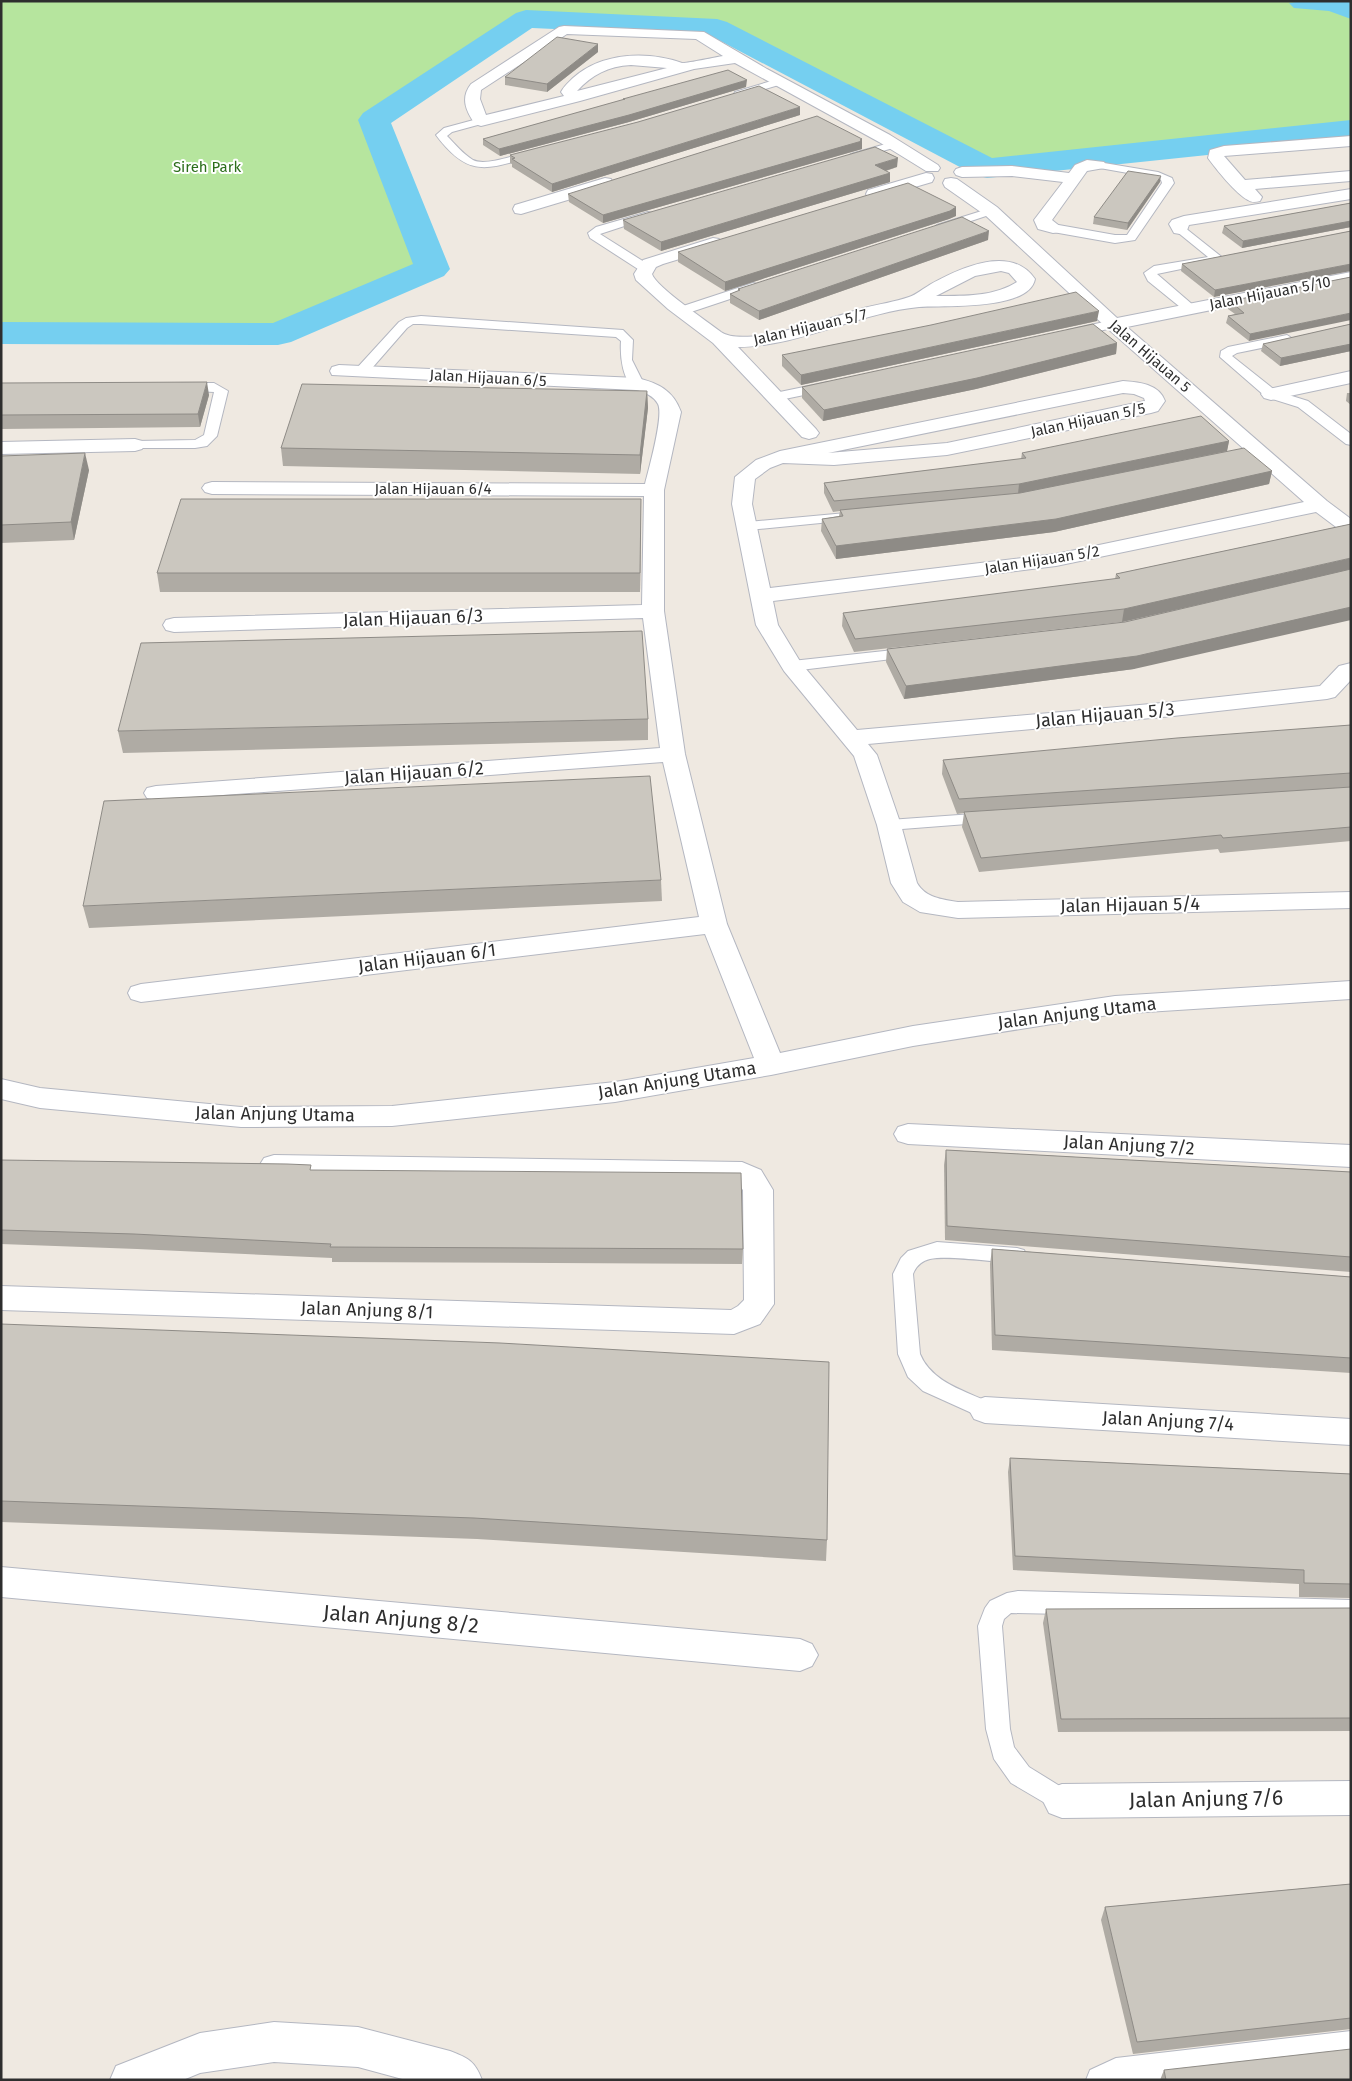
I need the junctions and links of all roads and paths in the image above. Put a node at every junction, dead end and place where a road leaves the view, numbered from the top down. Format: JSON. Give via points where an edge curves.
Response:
{"nodes":[{"id":1,"x":737,"y":58,"type":"junction"},
{"id":2,"x":693,"y":65,"type":"junction"},
{"id":3,"x":778,"y":82,"type":"junction"},
{"id":4,"x":575,"y":98,"type":"junction"},
{"id":5,"x":724,"y":99,"type":"edge"},
{"id":6,"x":834,"y":111,"type":"junction"},
{"id":7,"x":815,"y":117,"type":"edge"},
{"id":8,"x":481,"y":121,"type":"junction"},
{"id":9,"x":1351,"y":141,"type":"edge"},
{"id":10,"x":896,"y":144,"type":"junction"},
{"id":11,"x":547,"y":149,"type":"edge"},
{"id":12,"x":839,"y":160,"type":"edge"},
{"id":13,"x":1098,"y":165,"type":"joint"},
{"id":14,"x":929,"y":173,"type":"junction"},
{"id":15,"x":1351,"y":176,"type":"edge"},
{"id":16,"x":957,"y":178,"type":"junction"},
{"id":17,"x":1074,"y":178,"type":"junction"},
{"id":18,"x":616,"y":179,"type":"edge"},
{"id":19,"x":1241,"y":185,"type":"junction"},
{"id":20,"x":1351,"y":194,"type":"edge"},
{"id":21,"x":861,"y":198,"type":"edge"},
{"id":22,"x":1264,"y":207,"type":"junction"},
{"id":23,"x":520,"y":209,"type":"dead end"},
{"id":24,"x":991,"y":211,"type":"junction"},
{"id":25,"x":658,"y":212,"type":"edge"},
{"id":26,"x":1053,"y":228,"type":"joint"},
{"id":27,"x":1180,"y":229,"type":"joint"},
{"id":28,"x":925,"y":232,"type":"edge"},
{"id":29,"x":732,"y":237,"type":"edge"},
{"id":30,"x":645,"y":268,"type":"junction"},
{"id":31,"x":1351,"y":277,"type":"edge"},
{"id":32,"x":765,"y":284,"type":"edge"},
{"id":33,"x":912,"y":302,"type":"junction"},
{"id":34,"x":1190,"y":308,"type":"junction"},
{"id":35,"x":681,"y":310,"type":"junction"},
{"id":36,"x":1113,"y":324,"type":"junction"},
{"id":37,"x":1055,"y":336,"type":"edge"},
{"id":38,"x":1296,"y":337,"type":"edge"},
{"id":39,"x":720,"y":339,"type":"junction"},
{"id":40,"x":339,"y":371,"type":"dead end"},
{"id":41,"x":361,"y":372,"type":"junction"},
{"id":42,"x":1351,"y":378,"type":"edge"},
{"id":43,"x":843,"y":382,"type":"edge"},
{"id":44,"x":637,"y":384,"type":"junction"},
{"id":45,"x":168,"y":387,"type":"edge"},
{"id":46,"x":1272,"y":394,"type":"junction"},
{"id":47,"x":775,"y":397,"type":"junction"},
{"id":48,"x":1001,"y":411,"type":"junction"},
{"id":49,"x":930,"y":425,"type":"junction"},
{"id":50,"x":809,"y":433,"type":"dead end"},
{"id":51,"x":1026,"y":434,"type":"junction"},
{"id":52,"x":1347,"y":435,"type":"edge"},
{"id":53,"x":134,"y":446,"type":"joint"},
{"id":54,"x":1,"y":448,"type":"edge"},
{"id":55,"x":947,"y":449,"type":"junction"},
{"id":56,"x":1258,"y":451,"type":"junction"},
{"id":57,"x":1239,"y":454,"type":"edge"},
{"id":58,"x":780,"y":458,"type":"junction"},
{"id":59,"x":212,"y":488,"type":"dead end"},
{"id":60,"x":654,"y":490,"type":"junction"},
{"id":61,"x":1320,"y":505,"type":"junction"},
{"id":62,"x":864,"y":515,"type":"edge"},
{"id":63,"x":748,"y":526,"type":"junction"},
{"id":64,"x":1351,"y":529,"type":"edge"},
{"id":65,"x":761,"y":596,"type":"junction"},
{"id":66,"x":653,"y":611,"type":"junction"},
{"id":67,"x":174,"y":625,"type":"dead end"},
{"id":68,"x":928,"y":651,"type":"edge"},
{"id":69,"x":792,"y":666,"type":"junction"},
{"id":70,"x":1351,"y":670,"type":"edge"},
{"id":71,"x":851,"y":738,"type":"junction"},
{"id":72,"x":673,"y":754,"type":"junction"},
{"id":73,"x":156,"y":793,"type":"dead end"},
{"id":74,"x":1007,"y":817,"type":"edge"},
{"id":75,"x":889,"y":825,"type":"junction"},
{"id":76,"x":912,"y":896,"type":"joint"},
{"id":77,"x":1351,"y":900,"type":"edge"},
{"id":78,"x":714,"y":924,"type":"junction"},
{"id":79,"x":1351,"y":990,"type":"edge"},
{"id":80,"x":141,"y":993,"type":"dead end"},
{"id":81,"x":771,"y":1065,"type":"junction"},
{"id":82,"x":1,"y":1089,"type":"edge"},
{"id":83,"x":908,"y":1134,"type":"dead end"},
{"id":84,"x":1351,"y":1156,"type":"edge"},
{"id":85,"x":248,"y":1166,"type":"edge"},
{"id":86,"x":1036,"y":1258,"type":"edge"},
{"id":87,"x":1,"y":1298,"type":"edge"},
{"id":88,"x":985,"y":1410,"type":"joint"},
{"id":89,"x":1351,"y":1432,"type":"edge"},
{"id":90,"x":1,"y":1582,"type":"edge"},
{"id":91,"x":1351,"y":1610,"type":"edge"},
{"id":92,"x":800,"y":1655,"type":"dead end"},
{"id":93,"x":1351,"y":1798,"type":"edge"},
{"id":94,"x":1062,"y":1801,"type":"joint"},
{"id":95,"x":1351,"y":2045,"type":"edge"},
{"id":96,"x":130,"y":2080,"type":"edge"},
{"id":97,"x":462,"y":2080,"type":"edge"},
{"id":98,"x":1100,"y":2080,"type":"edge"}],
"edges":[{"from":1,"to":2,"type":"street"},
{"from":1,"to":3,"type":"street"},
{"from":1,"to":8,"type":"street","via":[[699,35],[564,30],[471,92],[470,97]]},
{"from":2,"to":4,"type":"street"},
{"from":2,"to":4,"type":"street","via":[[627,60],[608,62],[570,89]]},
{"from":3,"to":5,"type":"lane"},
{"from":3,"to":6,"type":"street"},
{"from":4,"to":8,"type":"street"},
{"from":6,"to":7,"type":"street"},
{"from":6,"to":10,"type":"street"},
{"from":8,"to":11,"type":"lane","via":[[441,135],[473,164],[489,164]]},
{"from":9,"to":19,"type":"street","via":[[1216,154],[1216,158]]},
{"from":10,"to":12,"type":"lane"},
{"from":10,"to":14,"type":"street"},
{"from":13,"to":17,"type":"street","via":[[1083,167]]},
{"from":13,"to":26,"type":"lane","via":[[1158,175],[1166,178],[1168,183],[1131,238],[1115,239]]},
{"from":14,"to":16,"type":"street","via":[[952,168]]},
{"from":14,"to":21,"type":"street"},
{"from":15,"to":19,"type":"street"},
{"from":16,"to":17,"type":"street","via":[[1012,171]]},
{"from":16,"to":24,"type":"street","name":"Jalan Hijauan 5"},
{"from":17,"to":26,"type":"street","via":[[1043,220],[1044,225]]},
{"from":18,"to":23,"type":"street"},
{"from":19,"to":22,"type":"street"},
{"from":20,"to":22,"type":"street"},
{"from":22,"to":27,"type":"street","via":[[1184,221],[1178,224]]},
{"from":24,"to":28,"type":"lane"},
{"from":24,"to":36,"type":"street","name":"Jalan Hijauan 5"},
{"from":25,"to":30,"type":"lane","via":[[594,233],[596,238]]},
{"from":27,"to":34,"type":"lane","via":[[1222,257],[1150,273]]},
{"from":29,"to":30,"type":"street","via":[[658,260]]},
{"from":30,"to":35,"type":"street","via":[[645,280]]},
{"from":31,"to":34,"type":"street","name":"Jalan Hijauan 5/10"},
{"from":32,"to":35,"type":"lane"},
{"from":33,"to":33,"type":"street","name":"Jalan Hijauan 5/7","via":[[942,283],[979,269],[1004,267],[1026,279],[1019,289],[994,296],[968,301]]},
{"from":33,"to":39,"type":"street","name":"Jalan Hijauan 5/7","via":[[762,340]]},
{"from":34,"to":36,"type":"street","name":"Jalan Hijauan 5/10"},
{"from":35,"to":39,"type":"street"},
{"from":36,"to":37,"type":"lane"},
{"from":36,"to":56,"type":"street","name":"Jalan Hijauan 5"},
{"from":38,"to":46,"type":"lane","via":[[1226,354],[1228,360]]},
{"from":39,"to":47,"type":"street"},
{"from":40,"to":41,"type":"street","name":"Jalan Hijauan 6/5"},
{"from":41,"to":44,"type":"street","name":"Jalan Hijauan 6/5"},
{"from":41,"to":44,"type":"lane","via":[[403,325],[421,320],[620,333],[627,340],[626,360]]},
{"from":42,"to":46,"type":"street"},
{"from":43,"to":47,"type":"lane"},
{"from":44,"to":60,"type":"street","via":[[655,390],[668,402],[671,412]]},
{"from":45,"to":53,"type":"lane","via":[[208,387],[221,391],[210,436],[195,444]]},
{"from":46,"to":52,"type":"lane","via":[[1304,404]]},
{"from":47,"to":50,"type":"street"},
{"from":48,"to":49,"type":"street","name":"Jalan Hijauan 5/5"},
{"from":48,"to":51,"type":"street"},
{"from":48,"to":51,"type":"street","name":"Jalan Hijauan 5/5","via":[[1123,387],[1144,390],[1155,398],[1151,407]]},
{"from":49,"to":55,"type":"street"},
{"from":49,"to":58,"type":"street","name":"Jalan Hijauan 5/5"},
{"from":51,"to":55,"type":"street","name":"Jalan Hijauan 5/5"},
{"from":53,"to":54,"type":"street"},
{"from":55,"to":58,"type":"street","name":"Jalan Hijauan 5/5","via":[[834,459]]},
{"from":56,"to":57,"type":"lane"},
{"from":56,"to":61,"type":"street","name":"Jalan Hijauan 5"},
{"from":58,"to":63,"type":"street","name":"Jalan Hijauan 5/5","via":[[762,464],[745,477],[742,504]]},
{"from":59,"to":60,"type":"street","name":"Jalan Hijauan 6/4"},
{"from":60,"to":66,"type":"street"},
{"from":61,"to":64,"type":"street","name":"Jalan Hijauan 5"},
{"from":61,"to":65,"type":"street","name":"Jalan Hijauan 5/2","via":[[1056,560]]},
{"from":62,"to":63,"type":"lane"},
{"from":63,"to":65,"type":"street","name":"Jalan Hijauan 5/5"},
{"from":65,"to":69,"type":"street","name":"Jalan Hijauan 5/5","via":[[767,625]]},
{"from":66,"to":67,"type":"street","name":"Jalan Hijauan 6/3"},
{"from":66,"to":72,"type":"street"},
{"from":68,"to":69,"type":"lane"},
{"from":69,"to":71,"type":"street","name":"Jalan Hijauan 5/5"},
{"from":70,"to":71,"type":"street","name":"Jalan Hijauan 5/3","via":[[1327,692]]},
{"from":71,"to":75,"type":"street","name":"Jalan Hijauan 5/5","via":[[865,755]]},
{"from":72,"to":73,"type":"street","name":"Jalan Hijauan 6/2"},
{"from":72,"to":78,"type":"street"},
{"from":74,"to":75,"type":"lane"},
{"from":75,"to":76,"type":"street","name":"Jalan Hijauan 5/5","via":[[904,883]]},
{"from":76,"to":77,"type":"street","name":"Jalan Hijauan 5/4","via":[[929,906],[958,910]]},
{"from":78,"to":80,"type":"street","name":"Jalan Hijauan 6/1"},
{"from":78,"to":81,"type":"street"},
{"from":79,"to":81,"type":"street","name":"Jalan Anjung Utama","via":[[1115,1005],[914,1036]]},
{"from":81,"to":82,"type":"street","name":"Jalan Anjung Utama","via":[[614,1092],[392,1116],[242,1117],[40,1098]]},
{"from":83,"to":84,"type":"street","name":"Jalan Anjung 7/2"},
{"from":85,"to":87,"type":"street","name":"Jalan Anjung 8/1","via":[[742,1173],[751,1177],[758,1190],[758,1304],[749,1315],[734,1322]]},
{"from":86,"to":88,"type":"lane","via":[[937,1250],[913,1257],[906,1265],[903,1274],[909,1354],[916,1371],[931,1385]]},
{"from":88,"to":89,"type":"street","name":"Jalan Anjung 7/4"},
{"from":90,"to":92,"type":"street","name":"Jalan Anjung 8/2"},
{"from":91,"to":94,"type":"lane","via":[[1018,1601],[1007,1602],[997,1608],[990,1626],[998,1729],[1004,1751],[1020,1775]]},
{"from":93,"to":94,"type":"street","name":"Jalan Anjung 7/6"},
{"from":95,"to":98,"type":"lane","via":[[1116,2072]]},
{"from":96,"to":97,"type":"street","via":[[200,2053],[274,2042],[358,2047],[450,2071]]}]}
